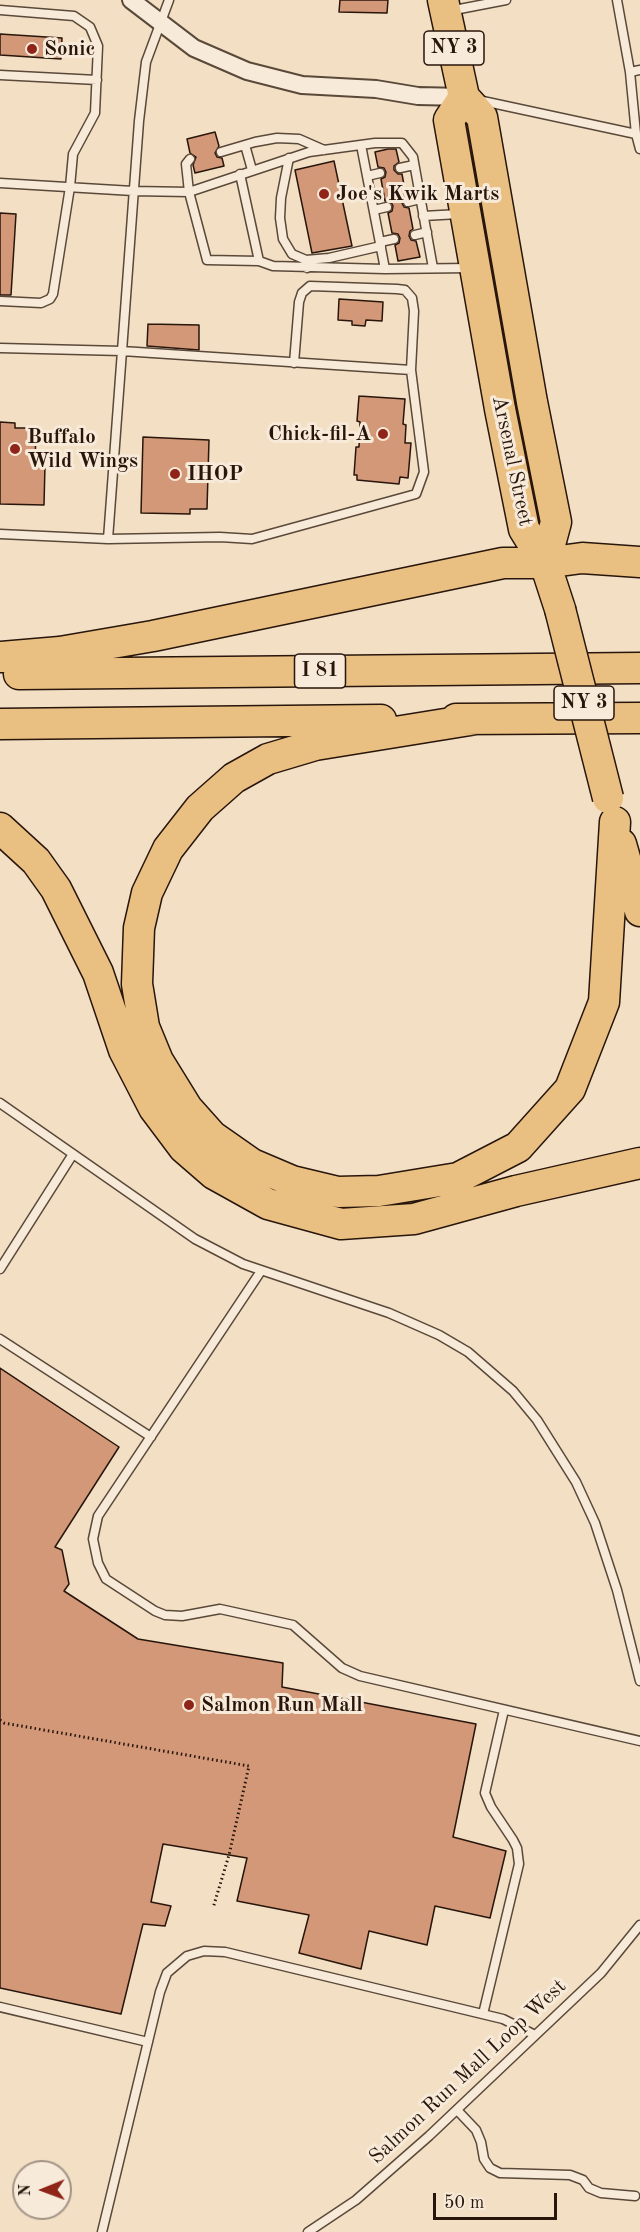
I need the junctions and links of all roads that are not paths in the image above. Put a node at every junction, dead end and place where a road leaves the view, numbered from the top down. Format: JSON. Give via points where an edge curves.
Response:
{"nodes":[{"id":1,"x":131,"y":0,"type":"edge"},
{"id":2,"x":169,"y":0,"type":"edge"},
{"id":3,"x":506,"y":0,"type":"edge"},
{"id":4,"x":617,"y":0,"type":"edge"},
{"id":5,"x":487,"y":2,"type":"edge"},
{"id":6,"x":444,"y":6,"type":"edge"},
{"id":7,"x":0,"y":10,"type":"edge"},
{"id":8,"x":161,"y":23,"type":"junction"},
{"id":9,"x":640,"y":70,"type":"edge"},
{"id":10,"x":630,"y":72,"type":"junction"},
{"id":11,"x":0,"y":75,"type":"edge"},
{"id":12,"x":96,"y":80,"type":"junction"},
{"id":13,"x":464,"y":97,"type":"junction"},
{"id":14,"x":636,"y":134,"type":"junction"},
{"id":15,"x":245,"y":145,"type":"junction"},
{"id":16,"x":361,"y":145,"type":"junction"},
{"id":17,"x":640,"y":149,"type":"edge"},
{"id":18,"x":324,"y":150,"type":"junction"},
{"id":19,"x":221,"y":152,"type":"dead end"},
{"id":20,"x":289,"y":158,"type":"junction"},
{"id":21,"x":190,"y":159,"type":"dead end"},
{"id":22,"x":414,"y":165,"type":"junction"},
{"id":23,"x":400,"y":168,"type":"dead end"},
{"id":24,"x":252,"y":170,"type":"junction"},
{"id":25,"x":380,"y":173,"type":"dead end"},
{"id":26,"x":240,"y":174,"type":"junction"},
{"id":27,"x":367,"y":176,"type":"junction"},
{"id":28,"x":0,"y":183,"type":"edge"},
{"id":29,"x":70,"y":187,"type":"junction"},
{"id":30,"x":133,"y":191,"type":"junction"},
{"id":31,"x":189,"y":192,"type":"junction"},
{"id":32,"x":420,"y":199,"type":"junction"},
{"id":33,"x":408,"y":202,"type":"dead end"},
{"id":34,"x":387,"y":207,"type":"dead end"},
{"id":35,"x":374,"y":210,"type":"junction"},
{"id":36,"x":465,"y":213,"type":"junction"},
{"id":37,"x":423,"y":216,"type":"junction"},
{"id":38,"x":426,"y":232,"type":"junction"},
{"id":39,"x":415,"y":235,"type":"dead end"},
{"id":40,"x":394,"y":239,"type":"dead end"},
{"id":41,"x":380,"y":244,"type":"junction"},
{"id":42,"x":260,"y":261,"type":"junction"},
{"id":43,"x":306,"y":264,"type":"junction"},
{"id":44,"x":434,"y":268,"type":"junction"},
{"id":45,"x":475,"y":268,"type":"junction"},
{"id":46,"x":385,"y":269,"type":"junction"},
{"id":47,"x":0,"y":301,"type":"edge"},
{"id":48,"x":0,"y":348,"type":"edge"},
{"id":49,"x":122,"y":351,"type":"junction"},
{"id":50,"x":294,"y":363,"type":"junction"},
{"id":51,"x":411,"y":370,"type":"junction"},
{"id":52,"x":0,"y":534,"type":"edge"},
{"id":53,"x":108,"y":538,"type":"junction"},
{"id":54,"x":640,"y":562,"type":"edge"},
{"id":55,"x":545,"y":563,"type":"junction"},
{"id":56,"x":0,"y":657,"type":"edge"},
{"id":57,"x":640,"y":668,"type":"edge"},
{"id":58,"x":0,"y":674,"type":"edge"},
{"id":59,"x":640,"y":718,"type":"edge"},
{"id":60,"x":476,"y":719,"type":"junction"},
{"id":61,"x":0,"y":724,"type":"edge"},
{"id":62,"x":611,"y":810,"type":"junction"},
{"id":63,"x":0,"y":828,"type":"edge"},
{"id":64,"x":640,"y":911,"type":"edge"},
{"id":65,"x":0,"y":1103,"type":"edge"},
{"id":66,"x":73,"y":1154,"type":"junction"},
{"id":67,"x":640,"y":1163,"type":"edge"},
{"id":68,"x":0,"y":1269,"type":"edge"},
{"id":69,"x":261,"y":1270,"type":"junction"},
{"id":70,"x":0,"y":1339,"type":"edge"},
{"id":71,"x":150,"y":1437,"type":"junction"},
{"id":72,"x":640,"y":1681,"type":"edge"},
{"id":73,"x":504,"y":1710,"type":"junction"},
{"id":74,"x":640,"y":1741,"type":"edge"},
{"id":75,"x":640,"y":1925,"type":"edge"},
{"id":76,"x":0,"y":2007,"type":"edge"},
{"id":77,"x":483,"y":2014,"type":"junction"},
{"id":78,"x":535,"y":2035,"type":"junction"},
{"id":79,"x":148,"y":2042,"type":"junction"},
{"id":80,"x":457,"y":2110,"type":"junction"},
{"id":81,"x":636,"y":2196,"type":"dead end"},
{"id":82,"x":102,"y":2232,"type":"edge"},
{"id":83,"x":308,"y":2232,"type":"edge"}],
"edges":[{"from":1,"to":8,"type":"street"},
{"from":2,"to":8,"type":"lane"},
{"from":3,"to":5,"type":"lane"},
{"from":4,"to":10,"type":"lane"},
{"from":5,"to":6,"type":"lane"},
{"from":6,"to":13,"type":"highway","name":"Arsenal Street","number":"NY 3"},
{"from":7,"to":12,"type":"lane","via":[[64,14],[82,20],[90,27],[98,46]]},
{"from":8,"to":13,"type":"street","via":[[194,48],[247,71],[302,85]]},
{"from":8,"to":30,"type":"lane","via":[[146,62]]},
{"from":9,"to":10,"type":"lane"},
{"from":10,"to":14,"type":"lane"},
{"from":11,"to":12,"type":"lane"},
{"from":12,"to":29,"type":"lane","via":[[95,113],[73,154]]},
{"from":13,"to":14,"type":"lane"},
{"from":13,"to":36,"type":"highway","name":"Arsenal Street","number":"NY 3","via":[[448,120]]},
{"from":13,"to":55,"type":"highway","name":"Arsenal Street","number":"NY 3","via":[[482,117],[556,522]]},
{"from":14,"to":17,"type":"lane"},
{"from":15,"to":18,"type":"lane","via":[[277,138],[299,139]]},
{"from":15,"to":19,"type":"lane"},
{"from":15,"to":24,"type":"lane"},
{"from":16,"to":18,"type":"lane"},
{"from":16,"to":22,"type":"lane","via":[[402,143]]},
{"from":16,"to":27,"type":"lane"},
{"from":18,"to":20,"type":"lane"},
{"from":20,"to":24,"type":"lane"},
{"from":20,"to":43,"type":"lane","via":[[281,198],[283,239],[292,254]]},
{"from":21,"to":31,"type":"lane","via":[[186,164]]},
{"from":22,"to":23,"type":"lane"},
{"from":22,"to":32,"type":"lane"},
{"from":24,"to":26,"type":"lane"},
{"from":25,"to":27,"type":"lane"},
{"from":26,"to":31,"type":"lane"},
{"from":26,"to":42,"type":"lane"},
{"from":27,"to":35,"type":"lane"},
{"from":28,"to":29,"type":"lane"},
{"from":29,"to":30,"type":"lane"},
{"from":29,"to":47,"type":"lane","via":[[50,299],[41,303]]},
{"from":30,"to":31,"type":"lane"},
{"from":30,"to":49,"type":"lane"},
{"from":31,"to":42,"type":"lane","via":[[207,260]]},
{"from":32,"to":33,"type":"lane"},
{"from":32,"to":37,"type":"lane"},
{"from":34,"to":35,"type":"lane"},
{"from":35,"to":41,"type":"lane"},
{"from":36,"to":37,"type":"lane"},
{"from":36,"to":45,"type":"highway","name":"Arsenal Street","number":"NY 3"},
{"from":37,"to":38,"type":"lane"},
{"from":38,"to":39,"type":"lane"},
{"from":38,"to":44,"type":"lane"},
{"from":40,"to":41,"type":"lane"},
{"from":41,"to":43,"type":"lane"},
{"from":41,"to":46,"type":"lane"},
{"from":42,"to":43,"type":"lane","via":[[273,266]]},
{"from":43,"to":46,"type":"lane"},
{"from":44,"to":45,"type":"lane"},
{"from":44,"to":46,"type":"lane"},
{"from":45,"to":55,"type":"highway","name":"Arsenal Street","number":"NY 3","via":[[524,529]]},
{"from":48,"to":49,"type":"lane"},
{"from":49,"to":50,"type":"lane"},
{"from":49,"to":53,"type":"lane"},
{"from":50,"to":51,"type":"lane"},
{"from":50,"to":51,"type":"lane","via":[[297,311],[302,293],[309,285],[405,290],[412,298]]},
{"from":51,"to":53,"type":"lane","via":[[424,472],[416,494],[252,539]]},
{"from":52,"to":53,"type":"lane"},
{"from":54,"to":55,"type":"highway","via":[[582,558]]},
{"from":55,"to":56,"type":"highway","via":[[496,564],[153,636],[60,652]]},
{"from":55,"to":62,"type":"highway","number":"NY 3","bridge":true},
{"from":57,"to":58,"type":"highway","number":"I 81"},
{"from":59,"to":60,"type":"highway"},
{"from":60,"to":61,"type":"highway"},
{"from":60,"to":62,"type":"highway","via":[[315,745],[268,759],[234,778],[200,808],[168,849],[147,893],[139,928],[137,984],[144,1027],[158,1061],[188,1108],[212,1136],[252,1164],[292,1181],[338,1192],[379,1191],[458,1178],[518,1147],[570,1089],[604,1002]]},
{"from":62,"to":64,"type":"highway","number":"NY 3"},
{"from":63,"to":67,"type":"highway","via":[[36,861],[60,898],[98,974],[124,1050],[154,1108],[184,1148],[214,1174],[268,1204],[341,1224],[414,1220],[516,1191]]},
{"from":65,"to":66,"type":"lane"},
{"from":66,"to":68,"type":"lane"},
{"from":66,"to":69,"type":"lane","via":[[195,1239]]},
{"from":69,"to":71,"type":"lane"},
{"from":69,"to":72,"type":"lane","via":[[389,1313],[439,1335],[468,1352],[513,1391],[537,1420],[576,1482],[595,1523]]},
{"from":70,"to":71,"type":"lane"},
{"from":71,"to":73,"type":"lane","via":[[98,1516],[93,1539],[98,1563],[112,1584],[165,1615],[220,1609],[293,1625],[350,1672]]},
{"from":73,"to":74,"type":"lane"},
{"from":73,"to":77,"type":"lane","via":[[485,1793],[517,1848],[519,1864]]},
{"from":75,"to":78,"type":"lane","name":"Salmon Run Mall Loop West","via":[[601,1972]]},
{"from":76,"to":79,"type":"lane"},
{"from":77,"to":78,"type":"lane","via":[[514,2023]]},
{"from":77,"to":79,"type":"lane","via":[[225,1952],[204,1951],[187,1956],[167,1973]]},
{"from":78,"to":80,"type":"lane","name":"Salmon Run Mall Loop West"},
{"from":79,"to":82,"type":"lane"},
{"from":80,"to":81,"type":"lane","via":[[476,2130],[490,2168],[500,2173],[570,2175],[601,2193]]},
{"from":80,"to":83,"type":"lane","name":"Salmon Run Mall Loop West","via":[[356,2200]]}]}
